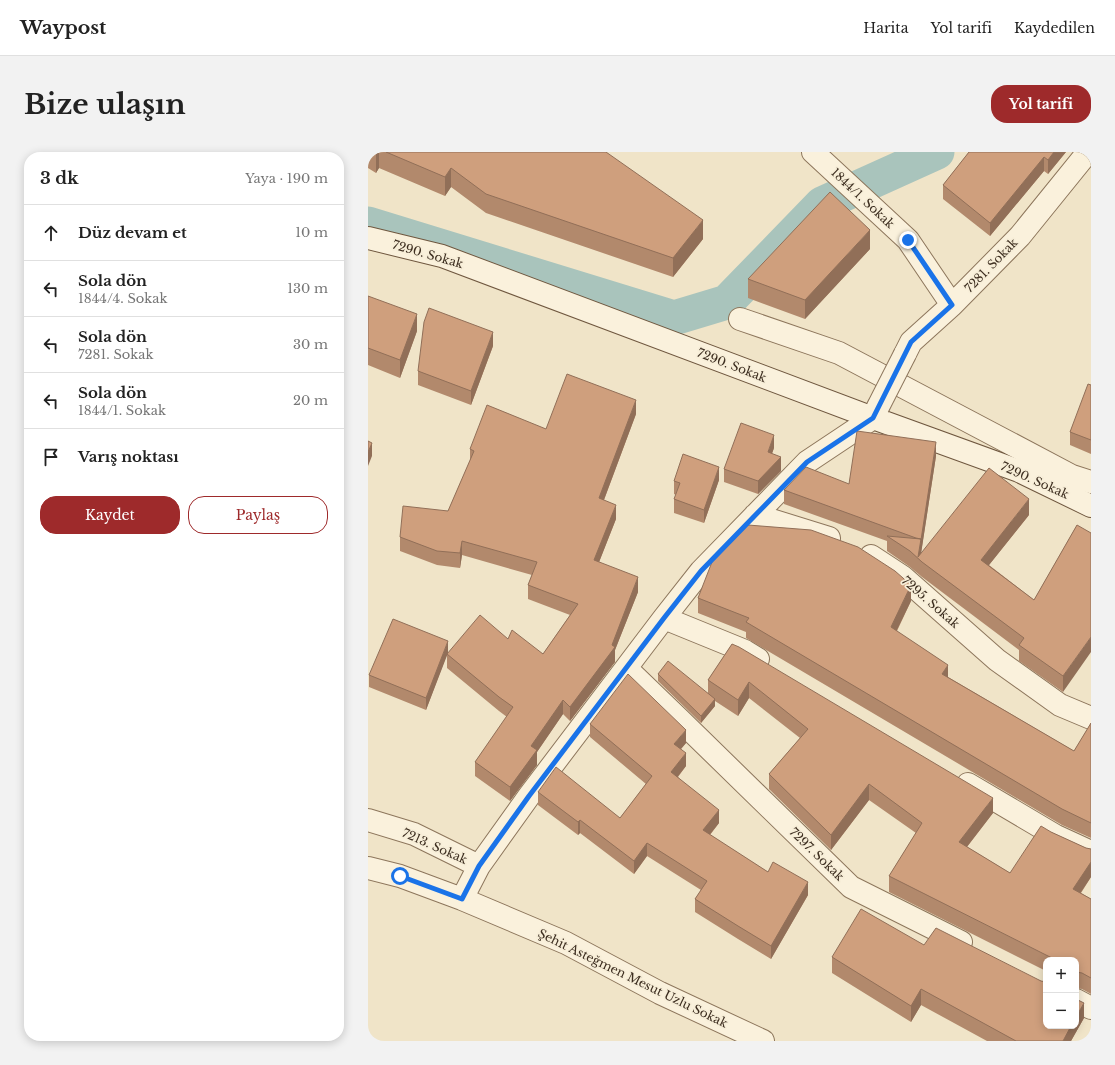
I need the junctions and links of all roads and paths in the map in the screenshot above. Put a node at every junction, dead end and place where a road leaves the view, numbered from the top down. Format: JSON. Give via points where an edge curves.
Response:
{"nodes":[{"id":1,"x":813,"y":152,"type":"edge"},
{"id":2,"x":1088,"y":152,"type":"edge"},
{"id":3,"x":368,"y":238,"type":"edge"},
{"id":4,"x":952,"y":305,"type":"junction"},
{"id":5,"x":740,"y":319,"type":"dead end"},
{"id":6,"x":876,"y":413,"type":"junction"},
{"id":7,"x":1091,"y":482,"type":"edge"},
{"id":8,"x":1091,"y":506,"type":"edge"},
{"id":9,"x":755,"y":515,"type":"junction"},
{"id":10,"x":664,"y":618,"type":"junction"},
{"id":11,"x":772,"y":667,"type":"edge"},
{"id":12,"x":626,"y":668,"type":"junction"},
{"id":13,"x":1091,"y":718,"type":"edge"},
{"id":14,"x":955,"y":776,"type":"edge"},
{"id":15,"x":368,"y":820,"type":"edge"},
{"id":16,"x":1091,"y":852,"type":"edge"},
{"id":17,"x":479,"y":866,"type":"junction"},
{"id":18,"x":368,"y":868,"type":"edge"},
{"id":19,"x":462,"y":899,"type":"junction"},
{"id":20,"x":976,"y":950,"type":"edge"},
{"id":21,"x":1079,"y":1002,"type":"edge"},
{"id":22,"x":1091,"y":1008,"type":"edge"},
{"id":23,"x":763,"y":1041,"type":"edge"}],
"edges":[{"from":1,"to":4,"type":"street","name":"1844/1. Sokak","via":[[908,240]]},
{"from":2,"to":4,"type":"street","name":"7281. Sokak","via":[[1020,236]]},
{"from":3,"to":6,"type":"street","name":"7290. Sokak","via":[[442,256]]},
{"from":4,"to":6,"type":"street","name":"7281. Sokak","bridge":true,"via":[[911,342]]},
{"from":5,"to":7,"type":"street","via":[[839,353],[1072,476]]},
{"from":6,"to":8,"type":"street","name":"7290. Sokak","via":[[1019,471]]},
{"from":6,"to":9,"type":"street","via":[[807,462]]},
{"from":9,"to":10,"type":"street","via":[[701,571]]},
{"from":9,"to":13,"type":"street","name":"7295. Sokak","via":[[864,551],[903,577],[997,660],[1060,704]]},
{"from":10,"to":11,"type":"street","via":[[745,651]]},
{"from":10,"to":12,"type":"street"},
{"from":12,"to":17,"type":"street"},
{"from":12,"to":20,"type":"street","name":"7297. Sokak","via":[[851,887]]},
{"from":14,"to":16,"type":"street","via":[[1056,836]]},
{"from":15,"to":17,"type":"street","name":"7213. Sokak","via":[[414,834]]},
{"from":17,"to":19,"type":"street"},
{"from":18,"to":19,"type":"street","name":"Şehit Asteğmen Mesut Uzlu Sokak","via":[[400,876]]},
{"from":19,"to":23,"type":"street","name":"Şehit Asteğmen Mesut Uzlu Sokak","via":[[566,942],[660,993]]},
{"from":21,"to":22,"type":"street"}]}
